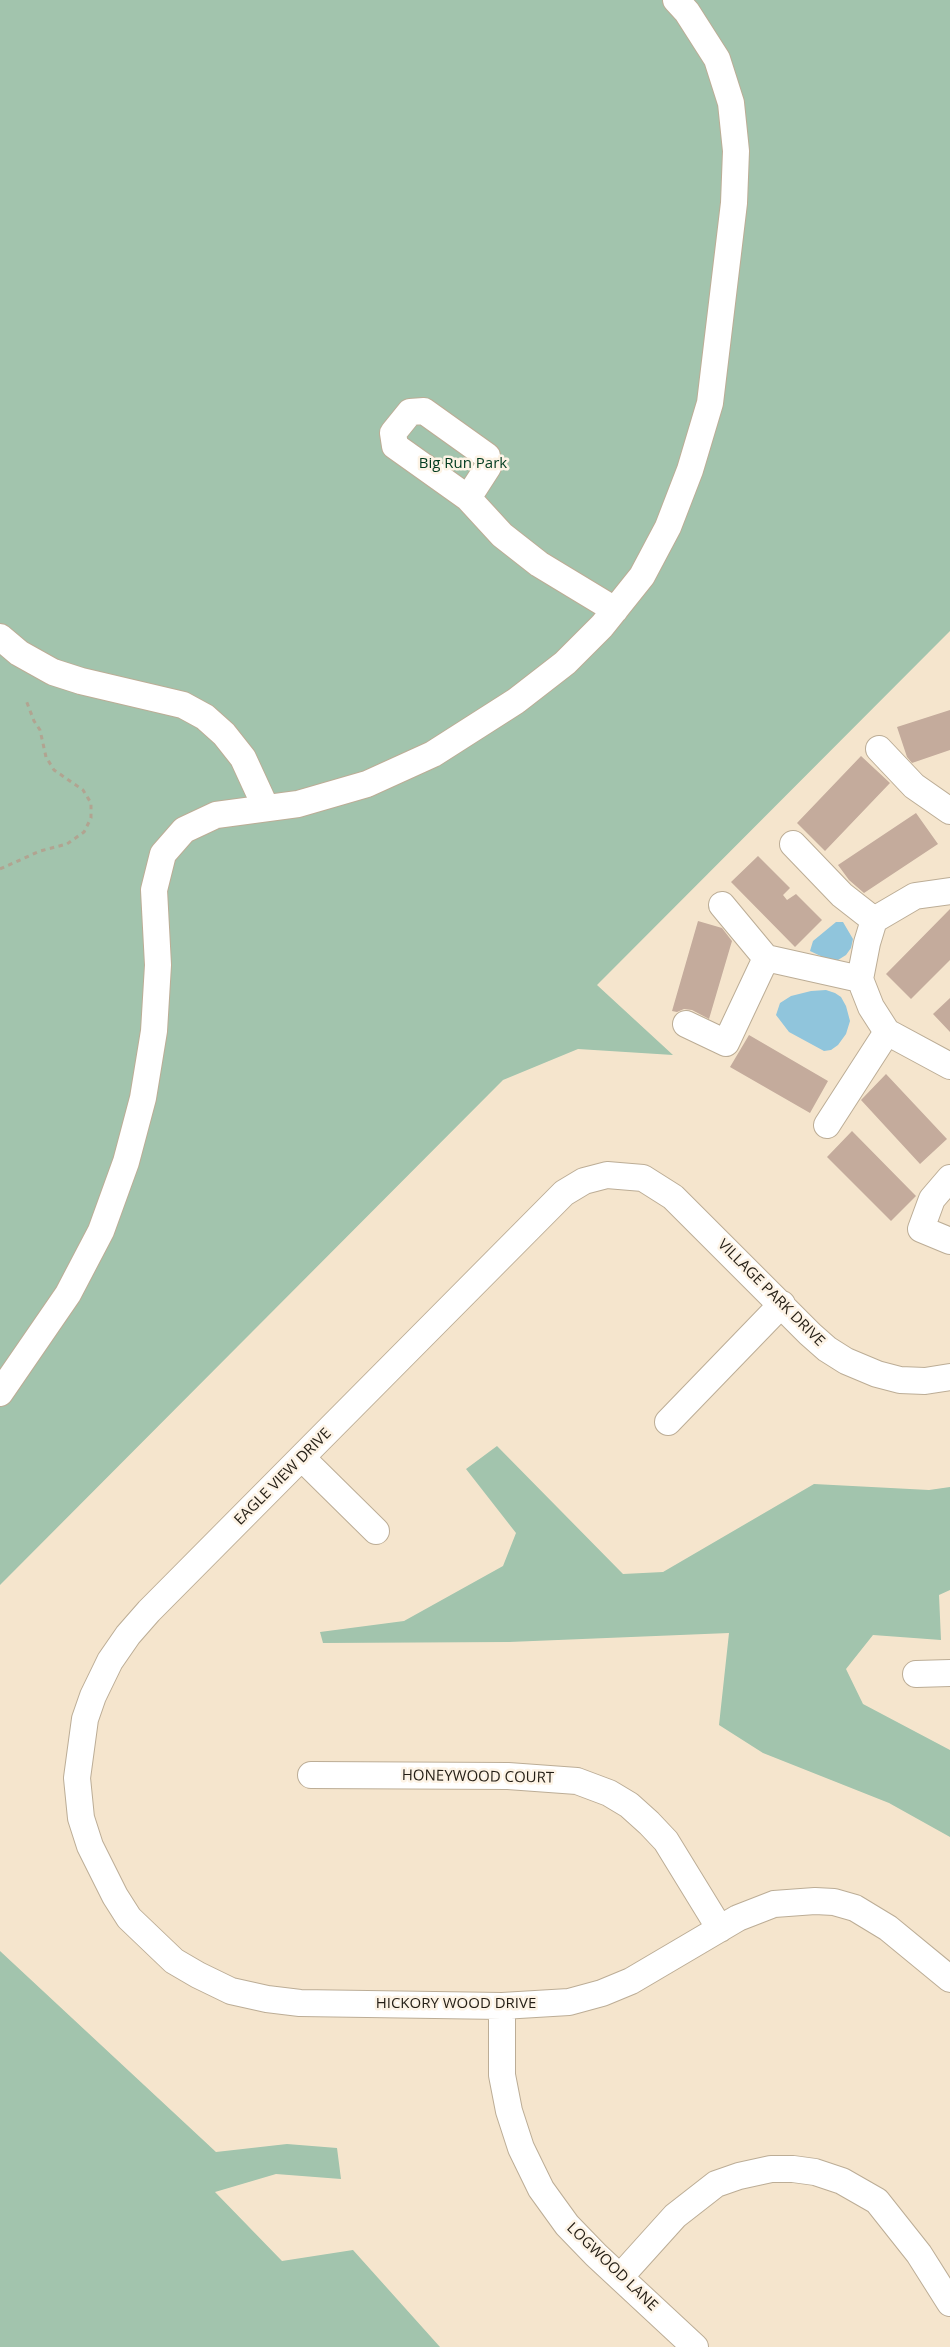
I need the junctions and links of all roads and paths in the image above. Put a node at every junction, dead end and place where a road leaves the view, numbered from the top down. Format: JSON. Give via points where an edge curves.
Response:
{"nodes":[{"id":1,"x":676,"y":0,"type":"edge"},
{"id":2,"x":468,"y":498,"type":"dead end"},
{"id":3,"x":615,"y":610,"type":"junction"},
{"id":4,"x":0,"y":637,"type":"edge"},
{"id":5,"x":26,"y":700,"type":"dead end"},
{"id":6,"x":879,"y":749,"type":"dead end"},
{"id":7,"x":266,"y":808,"type":"junction"},
{"id":8,"x":950,"y":812,"type":"edge"},
{"id":9,"x":793,"y":844,"type":"dead end"},
{"id":10,"x":0,"y":869,"type":"edge"},
{"id":11,"x":949,"y":886,"type":"edge"},
{"id":12,"x":722,"y":905,"type":"dead end"},
{"id":13,"x":874,"y":920,"type":"junction"},
{"id":14,"x":766,"y":958,"type":"junction"},
{"id":15,"x":860,"y":979,"type":"junction"},
{"id":16,"x":686,"y":1023,"type":"dead end"},
{"id":17,"x":886,"y":1032,"type":"junction"},
{"id":18,"x":950,"y":1066,"type":"edge"},
{"id":19,"x":827,"y":1125,"type":"dead end"},
{"id":20,"x":607,"y":1174,"type":"joint"},
{"id":21,"x":950,"y":1178,"type":"edge"},
{"id":22,"x":950,"y":1241,"type":"edge"},
{"id":23,"x":782,"y":1304,"type":"junction"},
{"id":24,"x":950,"y":1377,"type":"edge"},
{"id":25,"x":0,"y":1393,"type":"edge"},
{"id":26,"x":668,"y":1422,"type":"dead end"},
{"id":27,"x":302,"y":1458,"type":"junction"},
{"id":28,"x":376,"y":1531,"type":"dead end"},
{"id":29,"x":950,"y":1673,"type":"edge"},
{"id":30,"x":916,"y":1674,"type":"dead end"},
{"id":31,"x":311,"y":1775,"type":"dead end"},
{"id":32,"x":90,"y":1846,"type":"joint"},
{"id":33,"x":720,"y":1929,"type":"junction"},
{"id":34,"x":950,"y":1979,"type":"edge"},
{"id":35,"x":502,"y":2006,"type":"junction"},
{"id":36,"x":620,"y":2277,"type":"junction"},
{"id":37,"x":950,"y":2303,"type":"edge"},
{"id":38,"x":695,"y":2347,"type":"edge"}],
"edges":[{"from":1,"to":3,"type":"street","via":[[717,58],[731,103],[736,151],[734,203],[710,403],[668,527],[642,576]]},
{"from":2,"to":3,"type":"street","via":[[502,535],[539,564]]},
{"from":3,"to":7,"type":"street","via":[[565,663],[516,701],[434,754],[368,783],[298,804]]},
{"from":4,"to":7,"type":"street","via":[[53,672],[183,705],[205,717],[243,758]]},
{"from":5,"to":10,"type":"path","via":[[40,730],[46,758],[54,770],[83,790],[91,803],[91,818],[84,832],[67,844]]},
{"from":6,"to":8,"type":"street","via":[[914,786]]},
{"from":7,"to":25,"type":"street","via":[[216,815],[184,830],[163,854],[154,890],[158,965],[154,1031],[143,1098],[126,1162],[101,1231],[68,1294]]},
{"from":9,"to":13,"type":"street","via":[[842,896]]},
{"from":11,"to":13,"type":"street","via":[[915,896]]},
{"from":12,"to":14,"type":"street"},
{"from":13,"to":15,"type":"street"},
{"from":14,"to":15,"type":"street"},
{"from":14,"to":16,"type":"street","via":[[726,1043]]},
{"from":15,"to":17,"type":"street"},
{"from":17,"to":18,"type":"street"},
{"from":17,"to":19,"type":"street"},
{"from":20,"to":23,"type":"street","name":"VILLAGE PARK DRIVE","via":[[643,1178],[673,1197]]},
{"from":20,"to":27,"type":"street","name":"EAGLE VIEW DRIVE","via":[[564,1193]]},
{"from":21,"to":22,"type":"street","via":[[932,1199],[921,1229]]},
{"from":23,"to":24,"type":"street","name":"VILLAGE PARK DRIVE","via":[[827,1349],[856,1365],[900,1380]]},
{"from":23,"to":26,"type":"street"},
{"from":27,"to":28,"type":"street"},
{"from":27,"to":32,"type":"street","name":"EAGLE VIEW DRIVE","via":[[149,1611],[110,1661],[93,1696],[79,1750],[81,1818]]},
{"from":29,"to":30,"type":"street"},
{"from":31,"to":33,"type":"street","name":"HONEYWOOD COURT","via":[[508,1776],[577,1781],[609,1793],[649,1822],[666,1841]]},
{"from":32,"to":35,"type":"street","name":"HICKORY WOOD DRIVE","via":[[129,1918],[151,1941],[174,1961],[231,1991],[300,2003]]},
{"from":33,"to":34,"type":"street","name":"HICKORY WOOD DRIVE","via":[[774,1904],[834,1902],[855,1908],[888,1928]]},
{"from":33,"to":35,"type":"street","name":"HICKORY WOOD DRIVE","via":[[632,1981],[602,1993],[569,2002]]},
{"from":35,"to":36,"type":"street","name":"LOGWOOD LANE","via":[[502,2074],[521,2148],[541,2188],[567,2225]]},
{"from":36,"to":37,"type":"street","via":[[675,2216],[716,2184],[761,2171],[793,2169],[842,2181],[877,2201],[919,2254]]},
{"from":36,"to":38,"type":"street","name":"LOGWOOD LANE"}]}
